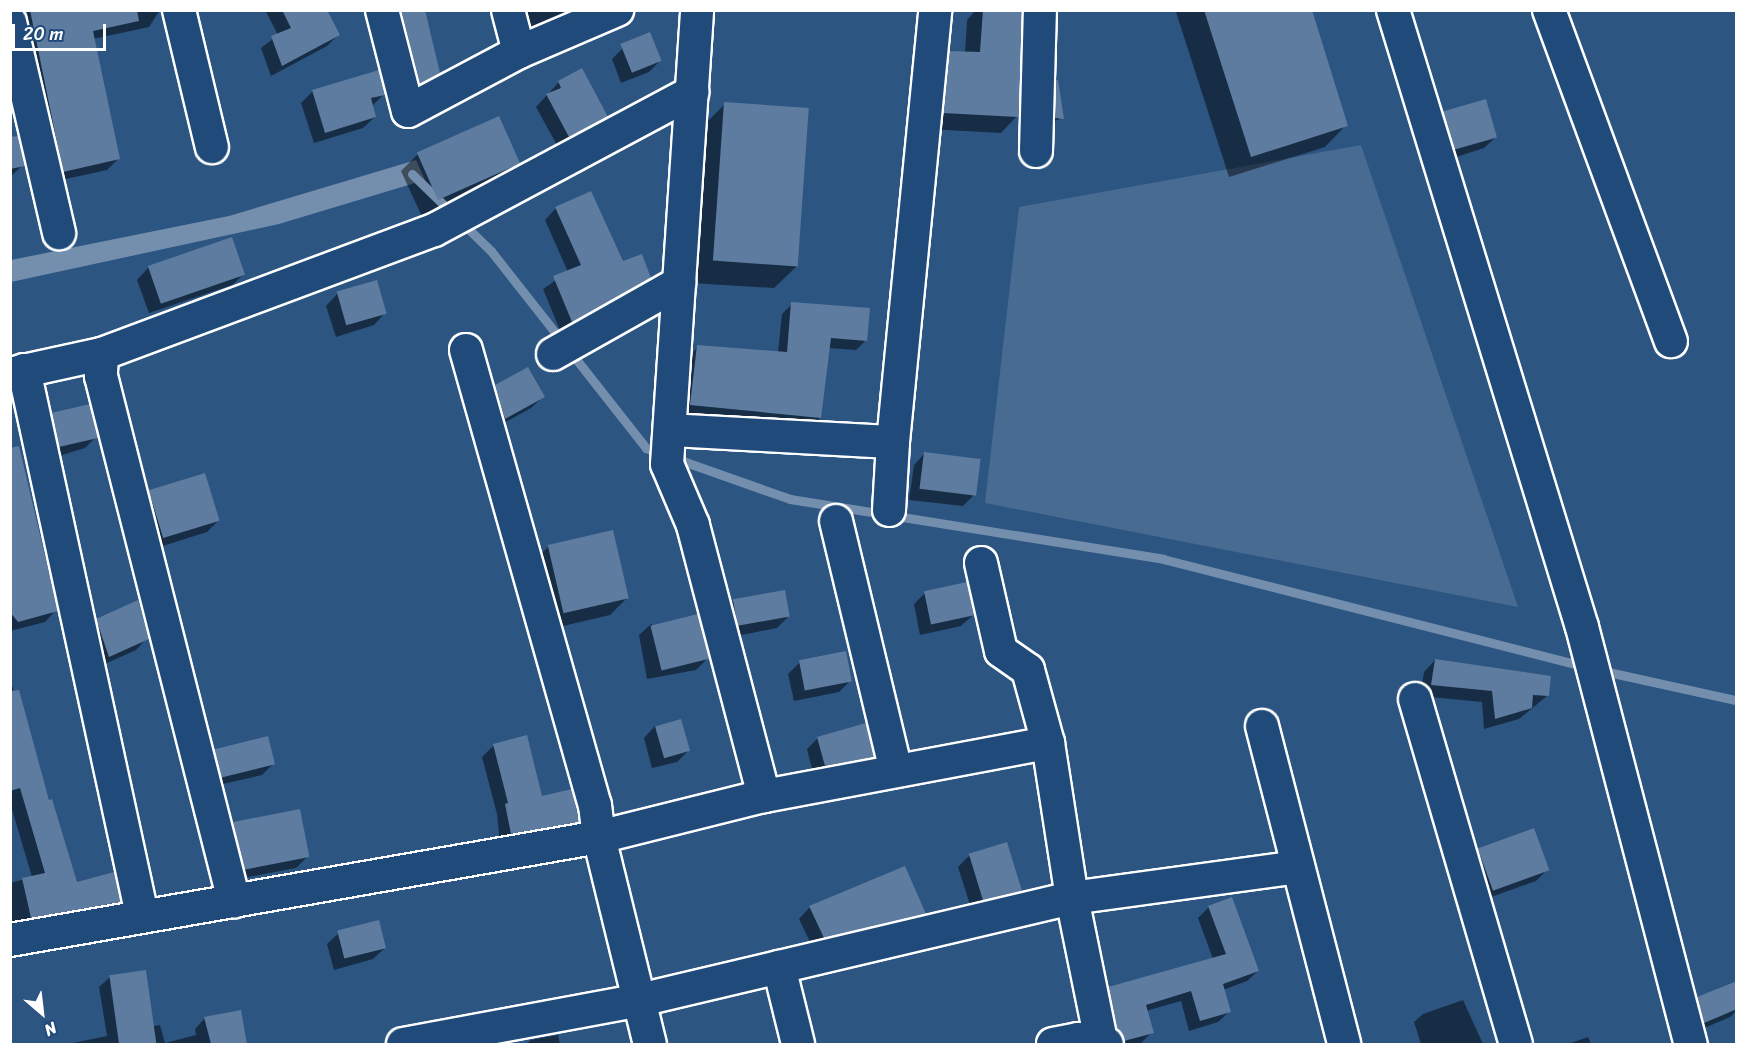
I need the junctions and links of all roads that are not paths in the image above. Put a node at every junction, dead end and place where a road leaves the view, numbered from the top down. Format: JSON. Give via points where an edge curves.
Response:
{"nodes":[{"id":1,"x":179,"y":10,"type":"edge"},
{"id":2,"x":382,"y":10,"type":"edge"},
{"id":3,"x":508,"y":10,"type":"edge"},
{"id":4,"x":616,"y":10,"type":"edge"},
{"id":5,"x":698,"y":10,"type":"edge"},
{"id":6,"x":935,"y":10,"type":"edge"},
{"id":7,"x":1040,"y":10,"type":"edge"},
{"id":8,"x":1393,"y":10,"type":"edge"},
{"id":9,"x":1549,"y":10,"type":"edge"},
{"id":10,"x":10,"y":22,"type":"edge"},
{"id":11,"x":519,"y":52,"type":"junction"},
{"id":12,"x":692,"y":92,"type":"junction"},
{"id":13,"x":212,"y":147,"type":"dead end"},
{"id":14,"x":1036,"y":151,"type":"dead end"},
{"id":15,"x":59,"y":233,"type":"dead end"},
{"id":16,"x":679,"y":283,"type":"junction"},
{"id":17,"x":1671,"y":341,"type":"dead end"},
{"id":18,"x":466,"y":350,"type":"dead end"},
{"id":19,"x":102,"y":354,"type":"junction"},
{"id":20,"x":553,"y":354,"type":"dead end"},
{"id":21,"x":17,"y":372,"type":"edge"},
{"id":22,"x":670,"y":430,"type":"junction"},
{"id":23,"x":893,"y":442,"type":"junction"},
{"id":24,"x":889,"y":510,"type":"dead end"},
{"id":25,"x":836,"y":521,"type":"dead end"},
{"id":26,"x":981,"y":563,"type":"dead end"},
{"id":27,"x":1415,"y":699,"type":"dead end"},
{"id":28,"x":1262,"y":726,"type":"dead end"},
{"id":29,"x":1048,"y":743,"type":"junction"},
{"id":30,"x":896,"y":770,"type":"junction"},
{"id":31,"x":764,"y":796,"type":"junction"},
{"id":32,"x":599,"y":837,"type":"junction"},
{"id":33,"x":1298,"y":867,"type":"junction"},
{"id":34,"x":1072,"y":898,"type":"junction"},
{"id":35,"x":234,"y":901,"type":"junction"},
{"id":36,"x":142,"y":915,"type":"junction"},
{"id":37,"x":10,"y":940,"type":"edge"},
{"id":38,"x":779,"y":967,"type":"junction"},
{"id":39,"x":640,"y":1000,"type":"junction"},
{"id":40,"x":489,"y":1037,"type":"edge"},
{"id":41,"x":1104,"y":1042,"type":"edge"},
{"id":42,"x":403,"y":1044,"type":"edge"},
{"id":43,"x":650,"y":1044,"type":"edge"},
{"id":44,"x":798,"y":1044,"type":"edge"},
{"id":45,"x":1053,"y":1044,"type":"edge"},
{"id":46,"x":1344,"y":1044,"type":"edge"},
{"id":47,"x":1516,"y":1044,"type":"edge"},
{"id":48,"x":1691,"y":1044,"type":"edge"}],
"edges":[{"from":1,"to":13,"type":"street"},
{"from":2,"to":11,"type":"street","via":[[408,111]]},
{"from":3,"to":11,"type":"street"},
{"from":4,"to":11,"type":"street"},
{"from":5,"to":12,"type":"street"},
{"from":6,"to":23,"type":"street"},
{"from":7,"to":14,"type":"street"},
{"from":8,"to":48,"type":"street","via":[[1599,684]]},
{"from":9,"to":17,"type":"street"},
{"from":10,"to":15,"type":"street"},
{"from":12,"to":16,"type":"street"},
{"from":12,"to":19,"type":"street","via":[[434,230]]},
{"from":16,"to":20,"type":"street"},
{"from":16,"to":22,"type":"street"},
{"from":18,"to":32,"type":"street","via":[[595,805]]},
{"from":19,"to":21,"type":"street"},
{"from":19,"to":35,"type":"street","via":[[101,375]]},
{"from":21,"to":36,"type":"street"},
{"from":22,"to":23,"type":"street"},
{"from":22,"to":31,"type":"street","via":[[668,464],[693,525]]},
{"from":23,"to":24,"type":"street"},
{"from":25,"to":30,"type":"street"},
{"from":26,"to":29,"type":"street","via":[[1001,651],[1028,670]]},
{"from":27,"to":47,"type":"street"},
{"from":28,"to":33,"type":"street"},
{"from":29,"to":30,"type":"street"},
{"from":29,"to":34,"type":"street"},
{"from":30,"to":31,"type":"street"},
{"from":31,"to":32,"type":"street"},
{"from":32,"to":35,"type":"street"},
{"from":32,"to":39,"type":"street"},
{"from":33,"to":34,"type":"street"},
{"from":33,"to":46,"type":"street"},
{"from":34,"to":38,"type":"street"},
{"from":34,"to":41,"type":"street"},
{"from":35,"to":36,"type":"street"},
{"from":36,"to":37,"type":"street"},
{"from":38,"to":39,"type":"street"},
{"from":38,"to":44,"type":"street"},
{"from":39,"to":40,"type":"street"},
{"from":39,"to":43,"type":"street"},
{"from":40,"to":42,"type":"street"},
{"from":41,"to":45,"type":"street","via":[[1078,1039]]}]}
